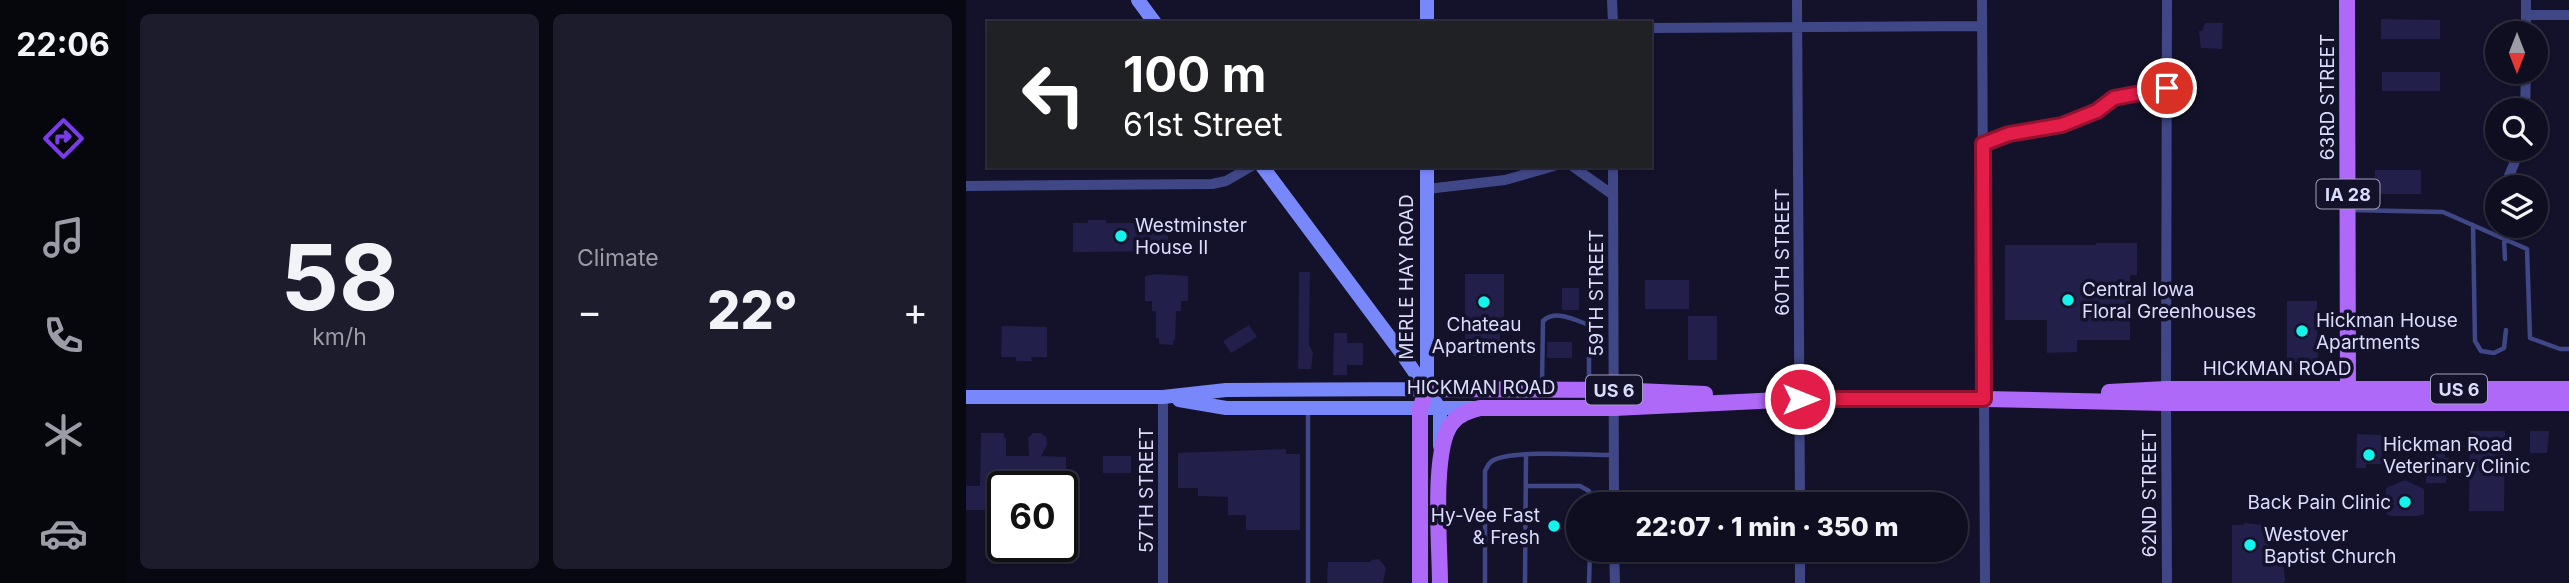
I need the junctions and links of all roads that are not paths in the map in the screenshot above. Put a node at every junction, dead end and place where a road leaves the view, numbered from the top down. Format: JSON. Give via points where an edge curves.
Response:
{"nodes":[{"id":1,"x":1138,"y":0,"type":"edge"},
{"id":2,"x":1427,"y":0,"type":"edge"},
{"id":3,"x":1612,"y":0,"type":"edge"},
{"id":4,"x":1797,"y":0,"type":"edge"},
{"id":5,"x":1982,"y":0,"type":"edge"},
{"id":6,"x":2167,"y":0,"type":"edge"},
{"id":7,"x":2347,"y":0,"type":"edge"},
{"id":8,"x":2526,"y":0,"type":"edge"},
{"id":9,"x":2526,"y":15,"type":"junction"},
{"id":10,"x":2569,"y":15,"type":"edge"},
{"id":11,"x":1154,"y":21,"type":"edge"},
{"id":12,"x":1427,"y":21,"type":"edge"},
{"id":13,"x":1613,"y":21,"type":"edge"},
{"id":14,"x":2526,"y":21,"type":"edge"},
{"id":15,"x":1982,"y":26,"type":"junction"},
{"id":16,"x":1797,"y":27,"type":"junction"},
{"id":17,"x":1652,"y":28,"type":"edge"},
{"id":18,"x":2167,"y":88,"type":"junction"},
{"id":19,"x":1983,"y":144,"type":"junction"},
{"id":20,"x":1249,"y":168,"type":"edge"},
{"id":21,"x":1263,"y":168,"type":"edge"},
{"id":22,"x":1427,"y":168,"type":"edge"},
{"id":23,"x":1547,"y":168,"type":"edge"},
{"id":24,"x":1575,"y":168,"type":"edge"},
{"id":25,"x":1613,"y":168,"type":"edge"},
{"id":26,"x":966,"y":186,"type":"edge"},
{"id":27,"x":1427,"y":189,"type":"junction"},
{"id":28,"x":1613,"y":195,"type":"junction"},
{"id":29,"x":2348,"y":210,"type":"junction"},
{"id":30,"x":2473,"y":225,"type":"junction"},
{"id":31,"x":2504,"y":239,"type":"junction"},
{"id":32,"x":2505,"y":259,"type":"dead end"},
{"id":33,"x":2506,"y":330,"type":"dead end"},
{"id":34,"x":2569,"y":349,"type":"edge"},
{"id":35,"x":1427,"y":389,"type":"junction"},
{"id":36,"x":1542,"y":389,"type":"junction"},
{"id":37,"x":1589,"y":389,"type":"junction"},
{"id":38,"x":2569,"y":389,"type":"edge"},
{"id":39,"x":1614,"y":390,"type":"junction"},
{"id":40,"x":2166,"y":396,"type":"junction"},
{"id":41,"x":2348,"y":396,"type":"junction"},
{"id":42,"x":966,"y":397,"type":"edge"},
{"id":43,"x":1163,"y":397,"type":"junction"},
{"id":44,"x":1800,"y":399,"type":"junction"},
{"id":45,"x":1984,"y":399,"type":"junction"},
{"id":46,"x":2569,"y":403,"type":"edge"},
{"id":47,"x":1480,"y":408,"type":"junction"},
{"id":48,"x":1614,"y":408,"type":"junction"},
{"id":49,"x":1308,"y":409,"type":"junction"},
{"id":50,"x":1420,"y":409,"type":"junction"},
{"id":51,"x":1440,"y":409,"type":"junction"},
{"id":52,"x":1614,"y":455,"type":"junction"},
{"id":53,"x":1526,"y":456,"type":"junction"},
{"id":54,"x":1440,"y":464,"type":"junction"},
{"id":55,"x":1526,"y":486,"type":"junction"},
{"id":56,"x":1588,"y":492,"type":"edge"},
{"id":57,"x":1614,"y":492,"type":"edge"},
{"id":58,"x":1800,"y":492,"type":"edge"},
{"id":59,"x":1590,"y":562,"type":"edge"},
{"id":60,"x":1615,"y":562,"type":"edge"},
{"id":61,"x":1800,"y":562,"type":"edge"},
{"id":62,"x":1163,"y":583,"type":"edge"},
{"id":63,"x":1308,"y":583,"type":"edge"},
{"id":64,"x":1420,"y":583,"type":"edge"},
{"id":65,"x":1440,"y":583,"type":"edge"},
{"id":66,"x":1485,"y":583,"type":"edge"},
{"id":67,"x":1525,"y":583,"type":"edge"},
{"id":68,"x":1590,"y":583,"type":"edge"},
{"id":69,"x":1615,"y":583,"type":"edge"},
{"id":70,"x":1800,"y":583,"type":"edge"},
{"id":71,"x":1985,"y":583,"type":"edge"},
{"id":72,"x":2167,"y":583,"type":"edge"}],
"edges":[{"from":1,"to":11,"type":"main road"},
{"from":2,"to":12,"type":"main road"},
{"from":3,"to":13,"type":"street"},
{"from":4,"to":16,"type":"street","name":"60TH STREET"},
{"from":5,"to":15,"type":"street"},
{"from":6,"to":18,"type":"street","name":"62ND STREET"},
{"from":7,"to":29,"type":"main road","name":"63RD STREET","number":"IA 28"},
{"from":8,"to":9,"type":"street"},
{"from":9,"to":10,"type":"street"},
{"from":9,"to":14,"type":"street"},
{"from":15,"to":16,"type":"street"},
{"from":15,"to":19,"type":"street"},
{"from":16,"to":17,"type":"street"},
{"from":16,"to":44,"type":"street","name":"60TH STREET"},
{"from":18,"to":19,"type":"street","via":[[2114,98],[2097,111],[2062,125],[2009,134]]},
{"from":18,"to":40,"type":"street","name":"62ND STREET"},
{"from":19,"to":45,"type":"street"},
{"from":20,"to":26,"type":"street","via":[[1212,184]]},
{"from":21,"to":35,"type":"main road"},
{"from":22,"to":27,"type":"main road","name":"MERLE HAY ROAD"},
{"from":23,"to":27,"type":"street","via":[[1505,180]]},
{"from":24,"to":28,"type":"street"},
{"from":25,"to":28,"type":"street","name":"59TH STREET"},
{"from":27,"to":35,"type":"main road","name":"MERLE HAY ROAD"},
{"from":28,"to":39,"type":"street","name":"59TH STREET"},
{"from":29,"to":30,"type":"lane","via":[[2443,212]]},
{"from":29,"to":41,"type":"main road","name":"63RD STREET","number":"IA 28"},
{"from":30,"to":31,"type":"lane"},
{"from":30,"to":33,"type":"lane","via":[[2475,341],[2481,351],[2494,353],[2504,348]]},
{"from":31,"to":32,"type":"lane"},
{"from":31,"to":34,"type":"lane","via":[[2528,249],[2530,338]]},
{"from":35,"to":36,"type":"main road","name":"HICKMAN ROAD","number":"US 6"},
{"from":35,"to":43,"type":"main road","name":"HICKMAN ROAD","via":[[1226,390]]},
{"from":35,"to":50,"type":"main road","name":"MERLE HAY ROAD"},
{"from":35,"to":51,"type":"main road"},
{"from":36,"to":37,"type":"main road","name":"HICKMAN ROAD","number":"US 6"},
{"from":36,"to":37,"type":"lane","via":[[1543,321],[1556,315],[1590,325]]},
{"from":37,"to":39,"type":"main road","name":"HICKMAN ROAD","number":"US 6"},
{"from":38,"to":41,"type":"main road","name":"HICKMAN ROAD","number":"US 6"},
{"from":39,"to":44,"type":"main road","name":"HICKMAN ROAD","number":"US 6"},
{"from":39,"to":48,"type":"street","name":"59TH STREET"},
{"from":40,"to":41,"type":"main road","name":"HICKMAN ROAD","number":"US 6"},
{"from":40,"to":45,"type":"main road","name":"HICKMAN ROAD","number":"US 6"},
{"from":40,"to":72,"type":"street","name":"62ND STREET"},
{"from":41,"to":46,"type":"main road","name":"HICKMAN ROAD","number":"US 6"},
{"from":42,"to":43,"type":"main road","name":"HICKMAN ROAD"},
{"from":43,"to":49,"type":"main road","name":"HICKMAN ROAD","via":[[1226,408]]},
{"from":43,"to":62,"type":"street","name":"57TH STREET"},
{"from":44,"to":45,"type":"main road","name":"HICKMAN ROAD","number":"US 6"},
{"from":44,"to":48,"type":"main road","name":"HICKMAN ROAD","number":"US 6"},
{"from":44,"to":58,"type":"street","name":"60TH STREET"},
{"from":45,"to":71,"type":"street"},
{"from":47,"to":48,"type":"main road","name":"HICKMAN ROAD","number":"US 6"},
{"from":47,"to":51,"type":"main road","name":"HICKMAN ROAD"},
{"from":47,"to":54,"type":"main road","via":[[1452,423]]},
{"from":48,"to":52,"type":"street","name":"59TH STREET"},
{"from":49,"to":50,"type":"main road","name":"HICKMAN ROAD"},
{"from":49,"to":63,"type":"lane"},
{"from":50,"to":51,"type":"main road","name":"HICKMAN ROAD"},
{"from":50,"to":64,"type":"main road","name":"MERLE HAY ROAD"},
{"from":51,"to":54,"type":"main road"},
{"from":52,"to":53,"type":"lane"},
{"from":52,"to":57,"type":"street","name":"59TH STREET"},
{"from":53,"to":55,"type":"lane"},
{"from":53,"to":66,"type":"lane","via":[[1497,458],[1485,471]]},
{"from":54,"to":65,"type":"main road"},
{"from":55,"to":56,"type":"lane","via":[[1580,486]]},
{"from":55,"to":67,"type":"lane"},
{"from":59,"to":68,"type":"lane"},
{"from":60,"to":69,"type":"street"},
{"from":61,"to":70,"type":"street"}]}
